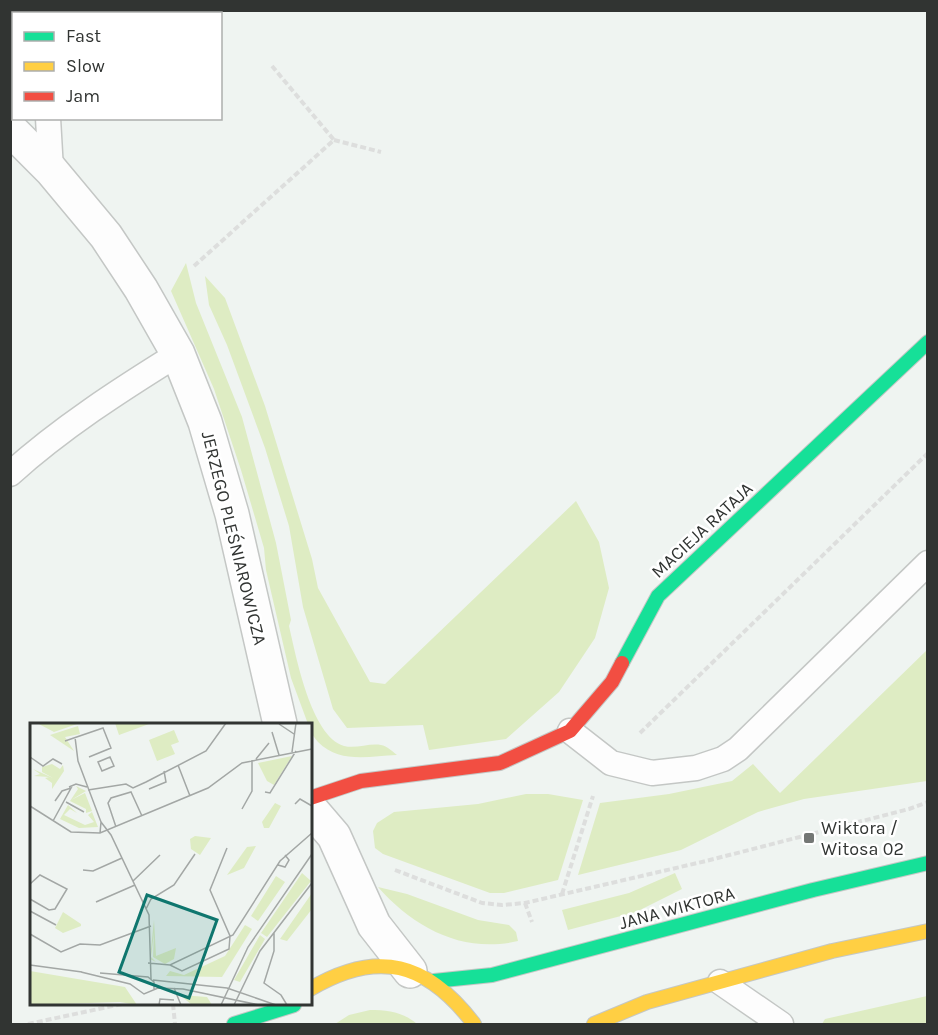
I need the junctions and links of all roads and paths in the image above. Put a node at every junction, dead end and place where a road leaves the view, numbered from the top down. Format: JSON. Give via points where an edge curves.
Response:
{"nodes":[{"id":1,"x":272,"y":66,"type":"dead end"},
{"id":2,"x":48,"y":120,"type":"edge"},
{"id":3,"x":10,"y":129,"type":"edge"},
{"id":4,"x":334,"y":140,"type":"junction"},
{"id":5,"x":381,"y":152,"type":"dead end"},
{"id":6,"x":51,"y":170,"type":"junction"},
{"id":7,"x":195,"y":266,"type":"dead end"},
{"id":8,"x":927,"y":342,"type":"edge"},
{"id":9,"x":177,"y":354,"type":"junction"},
{"id":10,"x":927,"y":453,"type":"edge"},
{"id":11,"x":10,"y":474,"type":"edge"},
{"id":12,"x":927,"y":563,"type":"edge"},
{"id":13,"x":280,"y":723,"type":"edge"},
{"id":14,"x":570,"y":731,"type":"junction"},
{"id":15,"x":611,"y":763,"type":"junction"},
{"id":16,"x":312,"y":797,"type":"edge"},
{"id":17,"x":927,"y":802,"type":"edge"},
{"id":18,"x":312,"y":810,"type":"edge"},
{"id":19,"x":927,"y":862,"type":"edge"},
{"id":20,"x":389,"y":869,"type":"dead end"},
{"id":21,"x":562,"y":894,"type":"junction"},
{"id":22,"x":927,"y":931,"type":"edge"},
{"id":23,"x":422,"y":976,"type":"junction"},
{"id":24,"x":720,"y":982,"type":"junction"},
{"id":25,"x":312,"y":986,"type":"edge"},
{"id":26,"x":117,"y":1005,"type":"edge"},
{"id":27,"x":173,"y":1005,"type":"edge"},
{"id":28,"x":273,"y":1005,"type":"edge"},
{"id":29,"x":294,"y":1005,"type":"edge"},
{"id":30,"x":28,"y":1024,"type":"edge"},
{"id":31,"x":175,"y":1024,"type":"edge"},
{"id":32,"x":234,"y":1024,"type":"edge"},
{"id":33,"x":281,"y":1024,"type":"edge"},
{"id":34,"x":474,"y":1024,"type":"edge"},
{"id":35,"x":594,"y":1024,"type":"edge"},
{"id":36,"x":781,"y":1024,"type":"edge"}],
"edges":[{"from":1,"to":4,"type":"path"},
{"from":2,"to":6,"type":"lane"},
{"from":3,"to":6,"type":"street","name":"JERZEGO PLEŚNIAROWICZA"},
{"from":4,"to":5,"type":"path"},
{"from":4,"to":7,"type":"path"},
{"from":6,"to":9,"type":"street","name":"JERZEGO PLEŚNIAROWICZA","via":[[106,236]]},
{"from":8,"to":14,"type":"street","name":"MACIEJA RATAJA","via":[[658,596],[612,682]]},
{"from":9,"to":11,"type":"lane","via":[[42,447]]},
{"from":9,"to":13,"type":"street","name":"JERZEGO PLEŚNIAROWICZA","via":[[206,422],[232,514]]},
{"from":10,"to":15,"type":"path"},
{"from":12,"to":15,"type":"lane","via":[[738,749],[723,759],[696,768],[652,773]]},
{"from":14,"to":15,"type":"lane"},
{"from":14,"to":16,"type":"street","name":"MACIEJA RATAJA","via":[[500,763],[361,781]]},
{"from":15,"to":21,"type":"path","via":[[592,797]]},
{"from":17,"to":21,"type":"path","via":[[706,861]]},
{"from":18,"to":23,"type":"street","via":[[334,836],[374,925]]},
{"from":19,"to":23,"type":"street","name":"JANA WIKTORA","via":[[492,975]]},
{"from":20,"to":21,"type":"path","via":[[482,903],[513,904]]},
{"from":22,"to":24,"type":"street","via":[[832,951]]},
{"from":23,"to":25,"type":"street","name":"JANA WIKTORA","via":[[385,966],[359,967]]},
{"from":23,"to":34,"type":"street","via":[[457,1000]]},
{"from":24,"to":35,"type":"street","via":[[647,1002]]},
{"from":24,"to":36,"type":"lane"},
{"from":26,"to":30,"type":"path"},
{"from":27,"to":31,"type":"path"},
{"from":28,"to":32,"type":"street"},
{"from":29,"to":33,"type":"street"}]}
